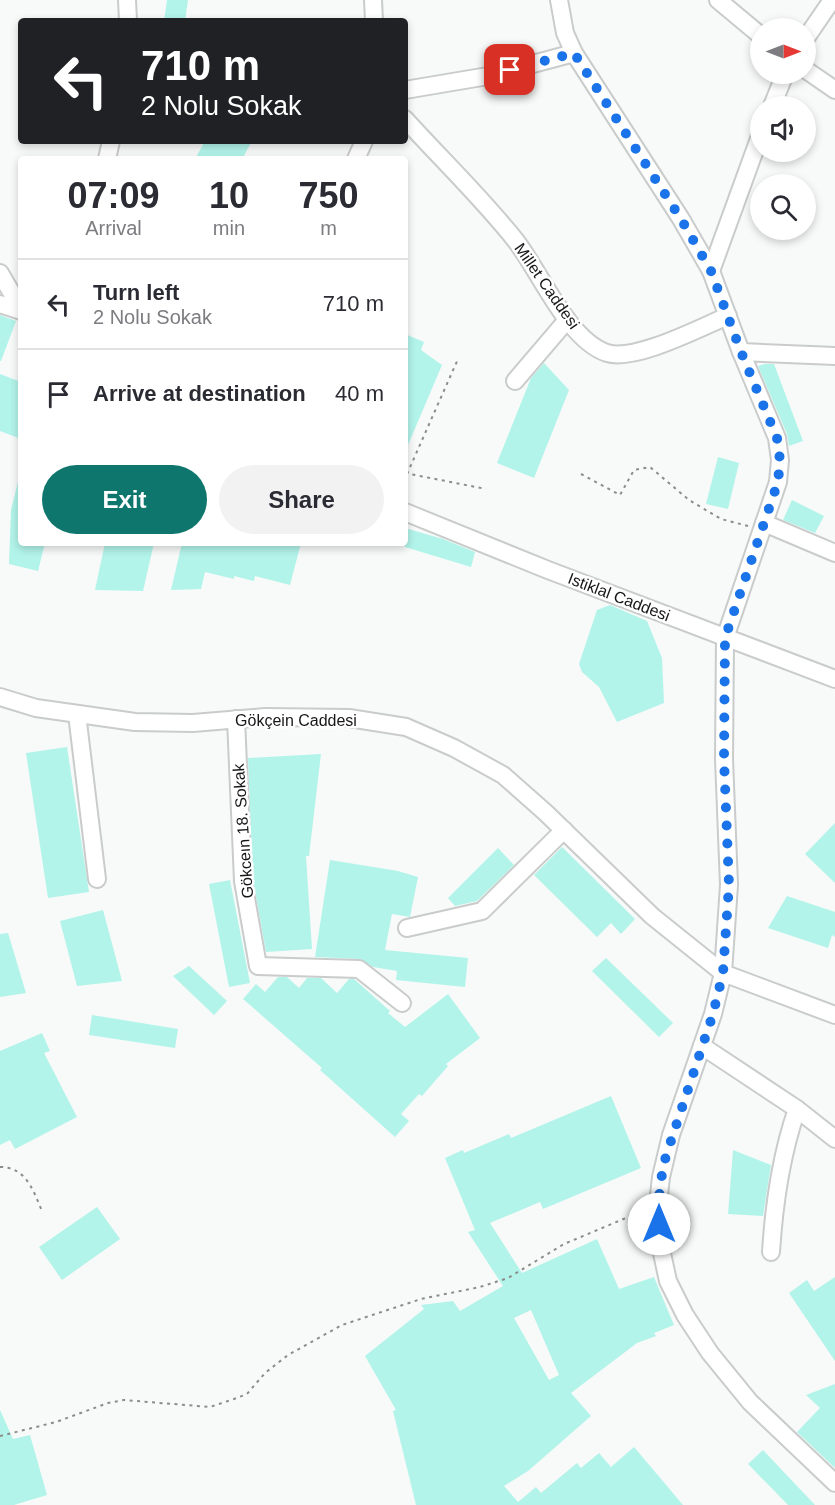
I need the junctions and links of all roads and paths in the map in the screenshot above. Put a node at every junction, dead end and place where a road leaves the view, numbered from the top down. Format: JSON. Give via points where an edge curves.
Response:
{"nodes":[{"id":1,"x":127,"y":0,"type":"edge"},
{"id":2,"x":373,"y":0,"type":"edge"},
{"id":3,"x":559,"y":0,"type":"edge"},
{"id":4,"x":718,"y":0,"type":"edge"},
{"id":5,"x":832,"y":0,"type":"edge"},
{"id":6,"x":128,"y":18,"type":"edge"},
{"id":7,"x":374,"y":18,"type":"edge"},
{"id":8,"x":816,"y":24,"type":"edge"},
{"id":9,"x":750,"y":27,"type":"edge"},
{"id":10,"x":574,"y":53,"type":"junction"},
{"id":11,"x":816,"y":77,"type":"edge"},
{"id":12,"x":408,"y":89,"type":"edge"},
{"id":13,"x":835,"y":90,"type":"edge"},
{"id":14,"x":408,"y":122,"type":"edge"},
{"id":15,"x":751,"y":162,"type":"edge"},
{"id":16,"x":711,"y":271,"type":"junction"},
{"id":17,"x":0,"y":273,"type":"edge"},
{"id":18,"x":0,"y":304,"type":"edge"},
{"id":19,"x":18,"y":305,"type":"edge"},
{"id":20,"x":18,"y":309,"type":"edge"},
{"id":21,"x":728,"y":316,"type":"junction"},
{"id":22,"x":567,"y":320,"type":"junction"},
{"id":23,"x":741,"y":352,"type":"junction"},
{"id":24,"x":835,"y":356,"type":"edge"},
{"id":25,"x":458,"y":359,"type":"dead end"},
{"id":26,"x":515,"y":381,"type":"dead end"},
{"id":27,"x":408,"y":469,"type":"edge"},
{"id":28,"x":408,"y":473,"type":"edge"},
{"id":29,"x":581,"y":474,"type":"dead end"},
{"id":30,"x":486,"y":489,"type":"dead end"},
{"id":31,"x":408,"y":513,"type":"edge"},
{"id":32,"x":763,"y":526,"type":"junction"},
{"id":33,"x":835,"y":553,"type":"edge"},
{"id":34,"x":725,"y":638,"type":"junction"},
{"id":35,"x":835,"y":679,"type":"edge"},
{"id":36,"x":0,"y":697,"type":"edge"},
{"id":37,"x":77,"y":714,"type":"junction"},
{"id":38,"x":236,"y":719,"type":"junction"},
{"id":39,"x":564,"y":830,"type":"junction"},
{"id":40,"x":97,"y":879,"type":"dead end"},
{"id":41,"x":407,"y":928,"type":"dead end"},
{"id":42,"x":723,"y":973,"type":"junction"},
{"id":43,"x":402,"y":1003,"type":"dead end"},
{"id":44,"x":835,"y":1015,"type":"edge"},
{"id":45,"x":702,"y":1046,"type":"junction"},
{"id":46,"x":797,"y":1109,"type":"junction"},
{"id":47,"x":835,"y":1140,"type":"edge"},
{"id":48,"x":0,"y":1167,"type":"edge"},
{"id":49,"x":658,"y":1204,"type":"junction"},
{"id":50,"x":42,"y":1211,"type":"dead end"},
{"id":51,"x":771,"y":1252,"type":"dead end"},
{"id":52,"x":0,"y":1436,"type":"edge"},
{"id":53,"x":835,"y":1483,"type":"edge"}],
"edges":[{"from":1,"to":6,"type":"street"},
{"from":2,"to":7,"type":"street"},
{"from":3,"to":10,"type":"street","via":[[565,33]]},
{"from":4,"to":9,"type":"street"},
{"from":5,"to":8,"type":"street"},
{"from":10,"to":12,"type":"street","via":[[488,76]]},
{"from":10,"to":16,"type":"street"},
{"from":11,"to":13,"type":"street"},
{"from":14,"to":22,"type":"street","name":"Millet Caddesi","via":[[516,242]]},
{"from":15,"to":16,"type":"street"},
{"from":16,"to":21,"type":"street"},
{"from":17,"to":19,"type":"street"},
{"from":18,"to":20,"type":"street"},
{"from":21,"to":22,"type":"street","name":"Millet Caddesi","via":[[646,351],[615,354],[591,344]]},
{"from":21,"to":23,"type":"street"},
{"from":22,"to":26,"type":"street"},
{"from":23,"to":24,"type":"street"},
{"from":23,"to":32,"type":"street","via":[[777,438],[780,460],[778,482]]},
{"from":25,"to":27,"type":"path"},
{"from":28,"to":30,"type":"path"},
{"from":29,"to":32,"type":"path","via":[[620,495],[634,470],[650,467],[689,500],[721,519]]},
{"from":31,"to":34,"type":"street","name":"Istiklal Caddesi"},
{"from":32,"to":33,"type":"street"},
{"from":32,"to":34,"type":"street"},
{"from":34,"to":35,"type":"street","name":"Istiklal Caddesi"},
{"from":34,"to":42,"type":"street","via":[[729,885]]},
{"from":36,"to":37,"type":"street","name":"Gökçein Caddesi"},
{"from":37,"to":38,"type":"street","name":"Gökçein Caddesi","via":[[135,722]]},
{"from":37,"to":40,"type":"street"},
{"from":38,"to":39,"type":"street","name":"Gökçein Caddesi","via":[[349,718],[406,727],[504,775]]},
{"from":38,"to":43,"type":"street","name":"Gökceın 18. Sokak","via":[[243,881],[258,966],[359,969]]},
{"from":39,"to":41,"type":"street","via":[[482,911]]},
{"from":39,"to":42,"type":"street","name":"Gökçein Caddesi","via":[[652,916]]},
{"from":42,"to":44,"type":"street","name":"Gökçein Caddesi"},
{"from":42,"to":45,"type":"street"},
{"from":45,"to":46,"type":"street"},
{"from":45,"to":49,"type":"street","via":[[671,1135]]},
{"from":46,"to":47,"type":"street"},
{"from":46,"to":51,"type":"street","via":[[775,1201]]},
{"from":48,"to":50,"type":"path","via":[[22,1173]]},
{"from":49,"to":52,"type":"path","via":[[564,1244],[508,1278],[422,1299],[342,1326],[288,1355],[247,1394],[234,1399],[210,1407],[124,1400]]},
{"from":49,"to":53,"type":"street","via":[[660,1244],[668,1281],[685,1315],[750,1402]]}]}
